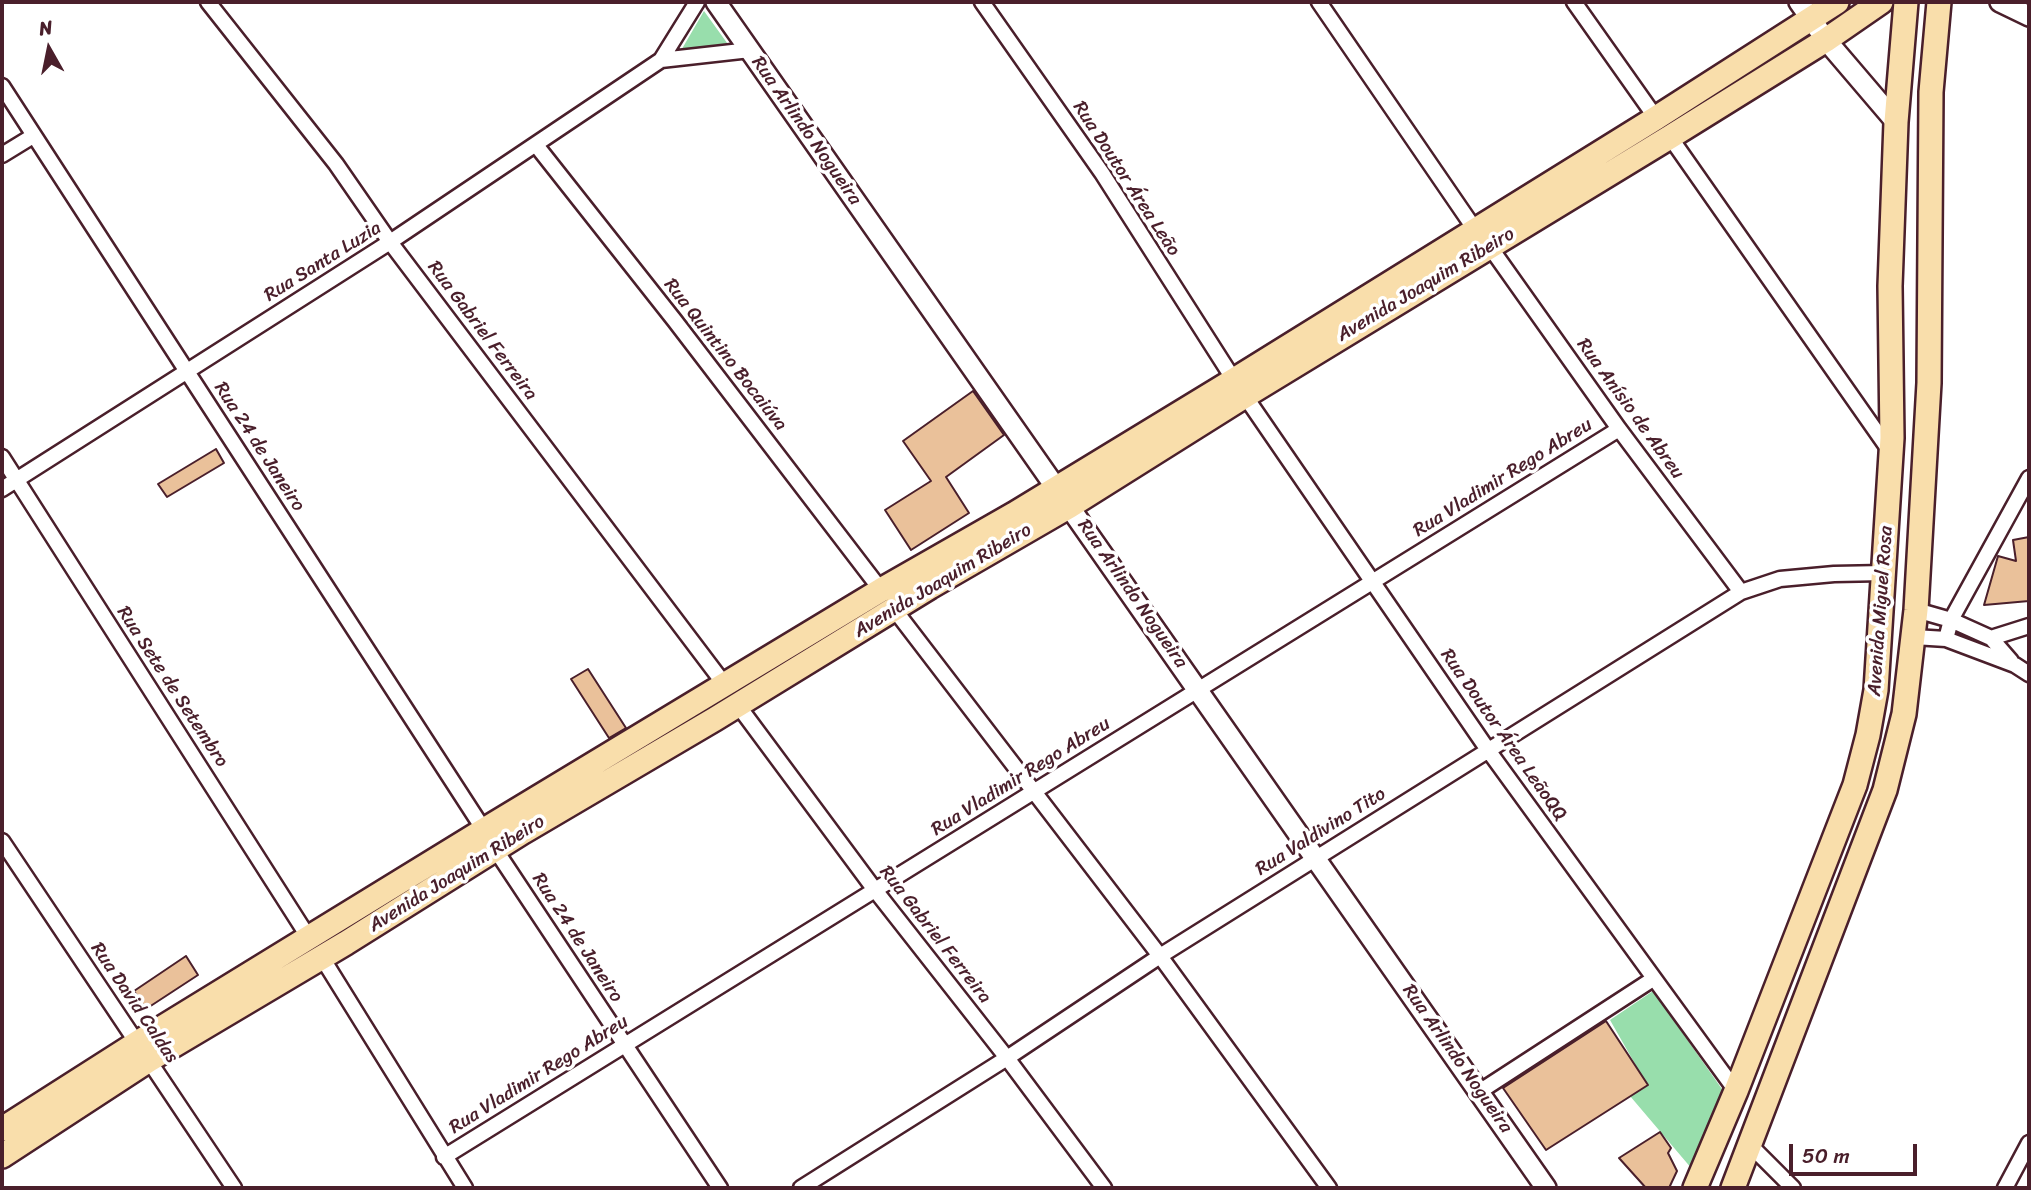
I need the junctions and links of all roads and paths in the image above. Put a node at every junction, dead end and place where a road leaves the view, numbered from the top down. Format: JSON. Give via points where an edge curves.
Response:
{"nodes":[{"id":1,"x":208,"y":2,"type":"edge"},
{"id":2,"x":697,"y":2,"type":"edge"},
{"id":3,"x":716,"y":2,"type":"edge"},
{"id":4,"x":982,"y":2,"type":"edge"},
{"id":5,"x":1320,"y":2,"type":"edge"},
{"id":6,"x":1574,"y":2,"type":"edge"},
{"id":7,"x":1837,"y":2,"type":"edge"},
{"id":8,"x":1881,"y":2,"type":"edge"},
{"id":9,"x":1906,"y":2,"type":"edge"},
{"id":10,"x":1939,"y":2,"type":"edge"},
{"id":11,"x":2000,"y":2,"type":"edge"},
{"id":12,"x":1805,"y":11,"type":"edge"},
{"id":13,"x":2029,"y":16,"type":"edge"},
{"id":14,"x":1826,"y":40,"type":"junction"},
{"id":15,"x":750,"y":50,"type":"junction"},
{"id":16,"x":661,"y":60,"type":"junction"},
{"id":17,"x":2,"y":86,"type":"edge"},
{"id":18,"x":1656,"y":118,"type":"junction"},
{"id":19,"x":1896,"y":122,"type":"junction"},
{"id":20,"x":33,"y":136,"type":"junction"},
{"id":21,"x":1670,"y":137,"type":"junction"},
{"id":22,"x":536,"y":145,"type":"junction"},
{"id":23,"x":2,"y":155,"type":"edge"},
{"id":24,"x":1483,"y":239,"type":"junction"},
{"id":25,"x":390,"y":242,"type":"junction"},
{"id":26,"x":186,"y":372,"type":"junction"},
{"id":27,"x":1239,"y":388,"type":"junction"},
{"id":28,"x":1619,"y":429,"type":"junction"},
{"id":29,"x":1892,"y":454,"type":"junction"},
{"id":30,"x":2,"y":457,"type":"edge"},
{"id":31,"x":2029,"y":478,"type":"edge"},
{"id":32,"x":16,"y":479,"type":"junction"},
{"id":33,"x":2,"y":489,"type":"edge"},
{"id":34,"x":1063,"y":497,"type":"junction"},
{"id":35,"x":1884,"y":573,"type":"junction"},
{"id":36,"x":1373,"y":581,"type":"junction"},
{"id":37,"x":1741,"y":592,"type":"junction"},
{"id":38,"x":887,"y":600,"type":"junction"},
{"id":39,"x":1916,"y":610,"type":"junction"},
{"id":40,"x":1951,"y":620,"type":"junction"},
{"id":41,"x":2029,"y":626,"type":"edge"},
{"id":42,"x":1914,"y":636,"type":"junction"},
{"id":43,"x":1991,"y":638,"type":"junction"},
{"id":44,"x":1946,"y":639,"type":"junction"},
{"id":45,"x":2015,"y":665,"type":"junction"},
{"id":46,"x":2029,"y":674,"type":"edge"},
{"id":47,"x":1199,"y":690,"type":"junction"},
{"id":48,"x":731,"y":695,"type":"junction"},
{"id":49,"x":1488,"y":750,"type":"junction"},
{"id":50,"x":1034,"y":792,"type":"junction"},
{"id":51,"x":490,"y":839,"type":"junction"},
{"id":52,"x":2,"y":841,"type":"edge"},
{"id":53,"x":1316,"y":858,"type":"junction"},
{"id":54,"x":875,"y":890,"type":"junction"},
{"id":55,"x":315,"y":947,"type":"junction"},
{"id":56,"x":1160,"y":956,"type":"junction"},
{"id":57,"x":1653,"y":979,"type":"junction"},
{"id":58,"x":624,"y":1045,"type":"junction"},
{"id":59,"x":143,"y":1051,"type":"junction"},
{"id":60,"x":1007,"y":1058,"type":"junction"},
{"id":61,"x":1736,"y":1091,"type":"junction"},
{"id":62,"x":1479,"y":1092,"type":"junction"},
{"id":63,"x":2,"y":1129,"type":"edge"},
{"id":64,"x":2029,"y":1143,"type":"edge"},
{"id":65,"x":1749,"y":1145,"type":"junction"},
{"id":66,"x":2,"y":1156,"type":"edge"},
{"id":67,"x":444,"y":1157,"type":"junction"},
{"id":68,"x":234,"y":1188,"type":"edge"},
{"id":69,"x":465,"y":1188,"type":"edge"},
{"id":70,"x":719,"y":1188,"type":"edge"},
{"id":71,"x":801,"y":1188,"type":"edge"},
{"id":72,"x":1104,"y":1188,"type":"edge"},
{"id":73,"x":1329,"y":1188,"type":"edge"},
{"id":74,"x":1546,"y":1188,"type":"edge"},
{"id":75,"x":1695,"y":1188,"type":"edge"},
{"id":76,"x":1733,"y":1188,"type":"edge"},
{"id":77,"x":1793,"y":1188,"type":"edge"},
{"id":78,"x":2006,"y":1188,"type":"edge"}],
"edges":[{"from":1,"to":25,"type":"street","name":"Rua Gabriel Ferreira","via":[[336,164]]},
{"from":2,"to":16,"type":"street","name":"Rua Santa Luzia"},
{"from":3,"to":15,"type":"street","name":"Rua Arlindo Nogueira"},
{"from":4,"to":27,"type":"street","name":"Rua Doutor Área Leão","via":[[1102,173]]},
{"from":5,"to":24,"type":"street","name":"Rua Anísio de Abreu"},
{"from":6,"to":18,"type":"street"},
{"from":7,"to":12,"type":"main road","name":"Avenida Joaquim Ribeiro"},
{"from":8,"to":14,"type":"main road","name":"Avenida Joaquim Ribeiro"},
{"from":9,"to":19,"type":"main road","name":"Avenida Miguel Rosa"},
{"from":10,"to":39,"type":"main road","name":"Avenida Miguel Rosa","via":[[1931,92],[1929,383]]},
{"from":11,"to":13,"type":"street"},
{"from":12,"to":14,"type":"street"},
{"from":12,"to":18,"type":"main road","name":"Avenida Joaquim Ribeiro"},
{"from":14,"to":19,"type":"street"},
{"from":14,"to":21,"type":"main road","name":"Avenida Joaquim Ribeiro"},
{"from":15,"to":16,"type":"street","name":"Rua Santa Luzia"},
{"from":15,"to":34,"type":"street","name":"Rua Arlindo Nogueira"},
{"from":16,"to":22,"type":"street","name":"Rua Santa Luzia"},
{"from":17,"to":20,"type":"street","name":"Rua 24 de Janeiro"},
{"from":18,"to":24,"type":"main road","name":"Avenida Joaquim Ribeiro"},
{"from":19,"to":29,"type":"main road","name":"Avenida Miguel Rosa","via":[[1890,286]]},
{"from":20,"to":23,"type":"street"},
{"from":20,"to":26,"type":"street","name":"Rua 24 de Janeiro"},
{"from":21,"to":24,"type":"main road","name":"Avenida Joaquim Ribeiro"},
{"from":21,"to":29,"type":"street"},
{"from":22,"to":25,"type":"street","name":"Rua Santa Luzia"},
{"from":22,"to":38,"type":"street","name":"Rua Quintino Bocaiúva"},
{"from":24,"to":27,"type":"main road","name":"Avenida Joaquim Ribeiro"},
{"from":24,"to":28,"type":"street","name":"Rua Anísio de Abreu"},
{"from":25,"to":26,"type":"street","name":"Rua Santa Luzia"},
{"from":25,"to":48,"type":"street","name":"Rua Gabriel Ferreira"},
{"from":26,"to":32,"type":"street","name":"Rua Santa Luzia"},
{"from":26,"to":51,"type":"street","name":"Rua 24 de Janeiro"},
{"from":27,"to":34,"type":"main road","name":"Avenida Joaquim Ribeiro"},
{"from":27,"to":36,"type":"street","name":"Rua Doutor Área LeãoQQ"},
{"from":28,"to":36,"type":"street","name":"Rua Vladimir Rego Abreu"},
{"from":28,"to":37,"type":"street","name":"Rua Anísio de Abreu"},
{"from":29,"to":35,"type":"main road","name":"Avenida Miguel Rosa"},
{"from":30,"to":32,"type":"street","name":"Rua Sete de Setembro"},
{"from":31,"to":40,"type":"street"},
{"from":32,"to":33,"type":"street","name":"Rua Santa Luzia"},
{"from":32,"to":55,"type":"street","name":"Rua Sete de Setembro"},
{"from":34,"to":38,"type":"main road","name":"Avenida Joaquim Ribeiro"},
{"from":34,"to":47,"type":"street","name":"Rua Arlindo Nogueira"},
{"from":35,"to":37,"type":"street","name":"Rua Valdivino Tito","via":[[1780,579]]},
{"from":35,"to":61,"type":"main road","name":"Avenida Miguel Rosa","via":[[1876,690],[1856,785]]},
{"from":36,"to":47,"type":"street","name":"Rua Vladimir Rego Abreu"},
{"from":36,"to":49,"type":"street","name":"Rua Doutor Área LeãoQQ"},
{"from":37,"to":49,"type":"street","name":"Rua Valdivino Tito"},
{"from":38,"to":48,"type":"main road","name":"Avenida Joaquim Ribeiro","via":[[760,692]]},
{"from":38,"to":50,"type":"street","name":"Rua Quintino Bocaiúva"},
{"from":39,"to":40,"type":"street"},
{"from":39,"to":42,"type":"main road","name":"Avenida Miguel Rosa"},
{"from":40,"to":43,"type":"street"},
{"from":40,"to":44,"type":"street"},
{"from":41,"to":43,"type":"street"},
{"from":42,"to":44,"type":"street"},
{"from":42,"to":65,"type":"main road","name":"Avenida Miguel Rosa","via":[[1904,714],[1885,790]]},
{"from":43,"to":45,"type":"street"},
{"from":44,"to":45,"type":"street"},
{"from":45,"to":46,"type":"street"},
{"from":47,"to":50,"type":"street","name":"Rua Vladimir Rego Abreu"},
{"from":47,"to":53,"type":"street","name":"Rua Arlindo Nogueira"},
{"from":48,"to":51,"type":"main road","name":"Avenida Joaquim Ribeiro","via":[[715,719]]},
{"from":48,"to":54,"type":"street","name":"Rua Gabriel Ferreira"},
{"from":49,"to":53,"type":"street","name":"Rua Valdivino Tito"},
{"from":49,"to":57,"type":"street","name":"Rua Doutor Área LeãoQQ"},
{"from":50,"to":54,"type":"street","name":"Rua Vladimir Rego Abreu"},
{"from":50,"to":56,"type":"street","name":"Rua Quintino Bocaiúva"},
{"from":51,"to":55,"type":"main road","name":"Avenida Joaquim Ribeiro","via":[[346,943]]},
{"from":51,"to":58,"type":"street","name":"Rua 24 de Janeiro"},
{"from":52,"to":59,"type":"street","name":"Rua David Caldas"},
{"from":53,"to":56,"type":"street","name":"Rua Valdivino Tito"},
{"from":53,"to":62,"type":"street","name":"Rua Arlindo Nogueira"},
{"from":54,"to":58,"type":"street","name":"Rua Vladimir Rego Abreu"},
{"from":54,"to":60,"type":"street","name":"Rua Gabriel Ferreira"},
{"from":55,"to":59,"type":"main road","name":"Avenida Joaquim Ribeiro"},
{"from":55,"to":67,"type":"street","name":"Rua Sete de Setembro"},
{"from":56,"to":60,"type":"street","name":"Rua Valdivino Tito"},
{"from":56,"to":73,"type":"street","name":"Rua Quintino Bocaiúva"},
{"from":57,"to":61,"type":"street","name":"Rua Doutor Área LeãoQQ"},
{"from":57,"to":62,"type":"street"},
{"from":58,"to":67,"type":"street","name":"Rua Vladimir Rego Abreu"},
{"from":58,"to":70,"type":"street","name":"Rua 24 de Janeiro"},
{"from":59,"to":63,"type":"main road","name":"Avenida Joaquim Ribeiro"},
{"from":59,"to":66,"type":"main road","name":"Avenida Joaquim Ribeiro"},
{"from":59,"to":68,"type":"street","name":"Rua David Caldas"},
{"from":60,"to":71,"type":"street","name":"Rua Valdivino Tito"},
{"from":60,"to":72,"type":"street","name":"Rua Gabriel Ferreira"},
{"from":61,"to":75,"type":"main road","name":"Avenida Miguel Rosa"},
{"from":62,"to":74,"type":"street","name":"Rua Arlindo Nogueira"},
{"from":64,"to":78,"type":"street"},
{"from":65,"to":76,"type":"main road","name":"Avenida Miguel Rosa"},
{"from":65,"to":77,"type":"street"},
{"from":67,"to":69,"type":"street","name":"Rua Sete de Setembro"}]}
